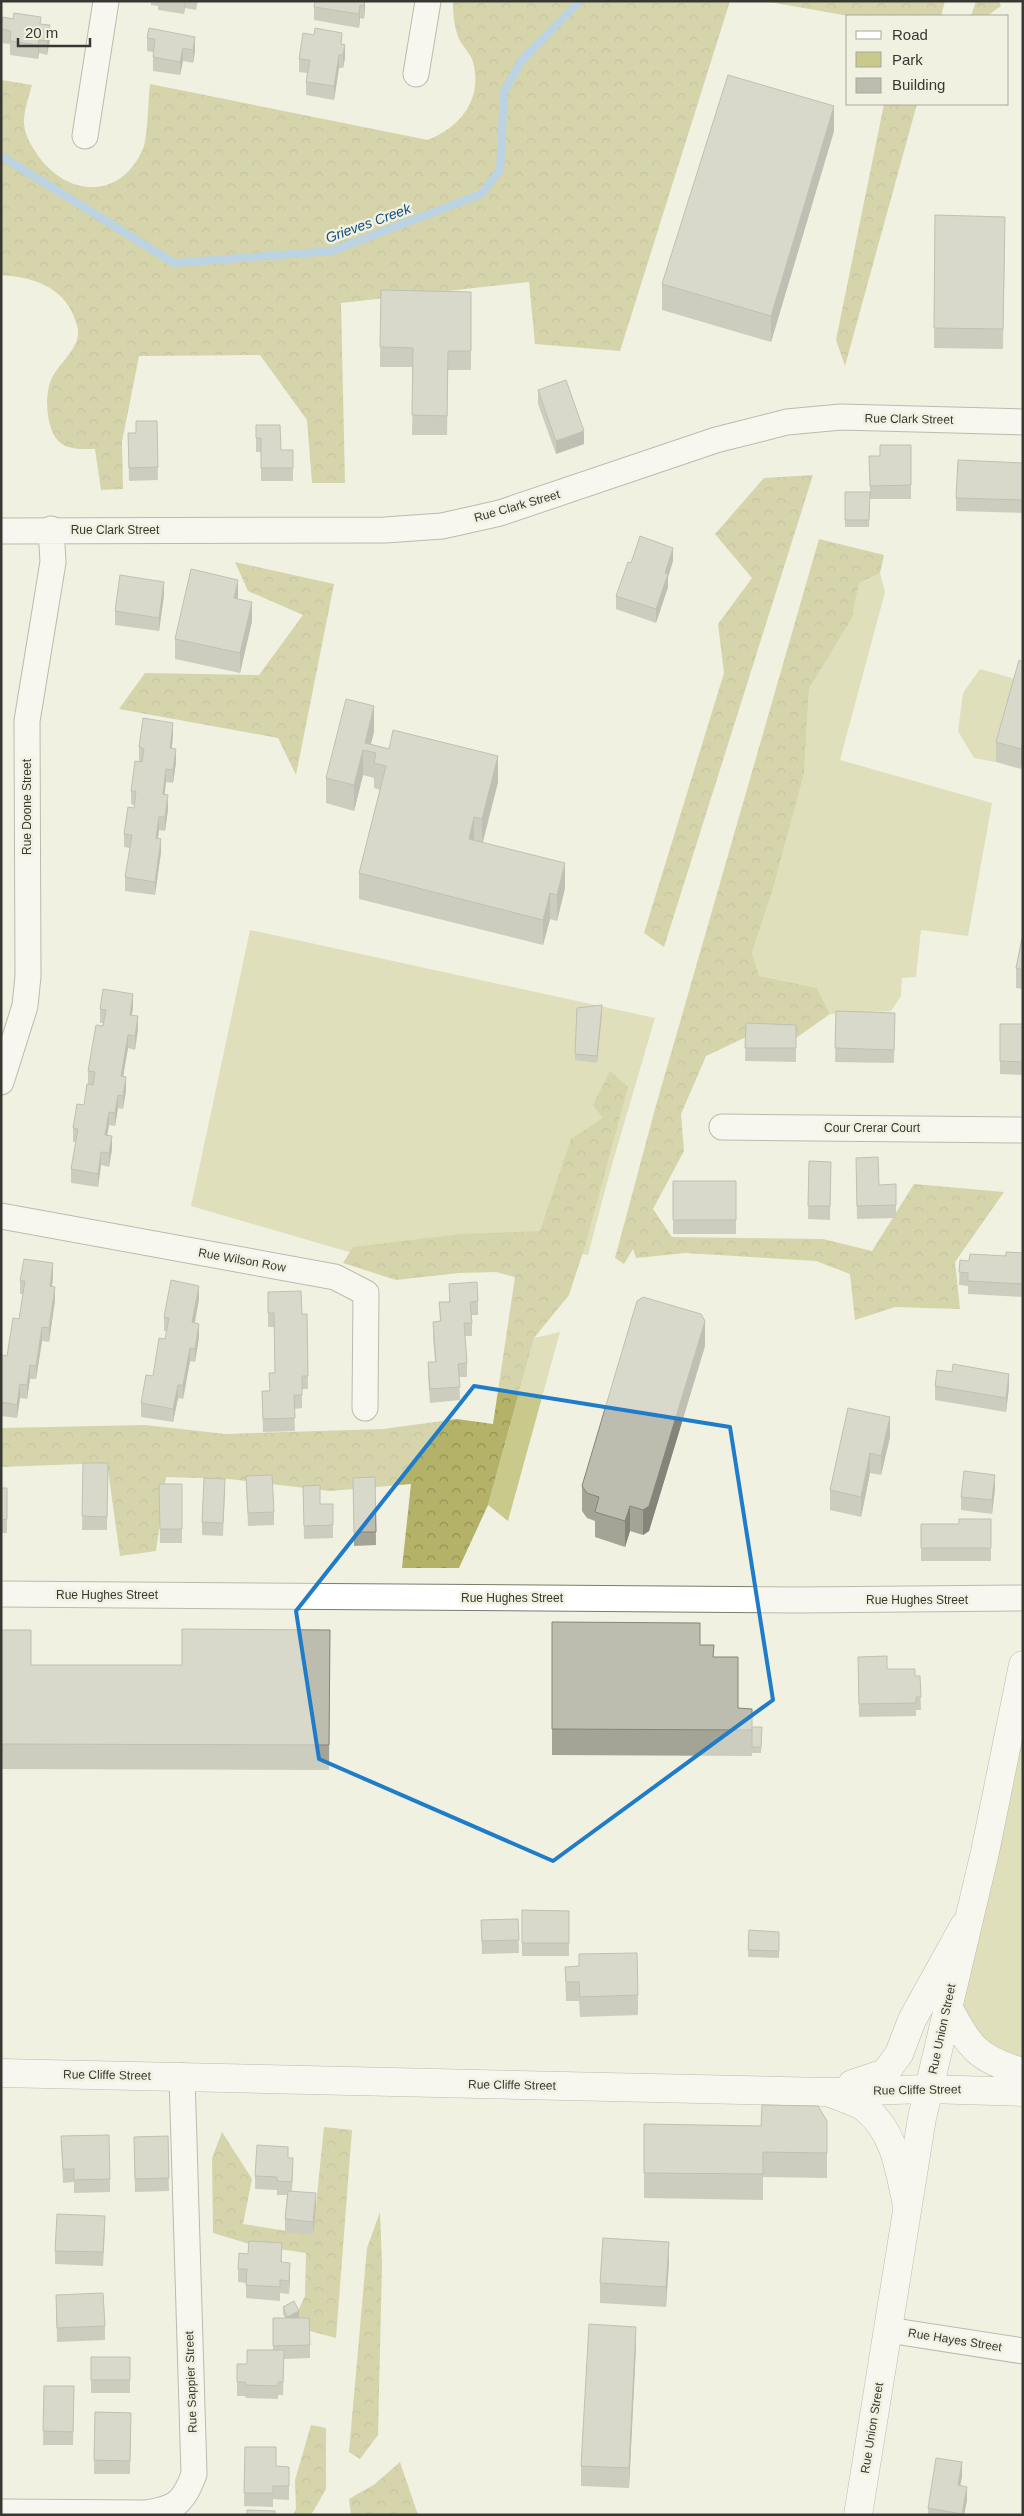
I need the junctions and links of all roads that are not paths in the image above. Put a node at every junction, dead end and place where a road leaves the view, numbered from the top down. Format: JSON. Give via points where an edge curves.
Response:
{"nodes":[{"id":1,"x":106,"y":1,"type":"edge"},
{"id":2,"x":428,"y":1,"type":"edge"},
{"id":3,"x":416,"y":74,"type":"dead end"},
{"id":4,"x":85,"y":136,"type":"dead end"},
{"id":5,"x":1023,"y":422,"type":"edge"},
{"id":6,"x":52,"y":530,"type":"junction"},
{"id":7,"x":1,"y":531,"type":"edge"},
{"id":8,"x":1,"y":1082,"type":"edge"},
{"id":9,"x":722,"y":1127,"type":"dead end"},
{"id":10,"x":1023,"y":1130,"type":"edge"},
{"id":11,"x":1,"y":1216,"type":"edge"},
{"id":12,"x":365,"y":1408,"type":"dead end"},
{"id":13,"x":1,"y":1594,"type":"edge"},
{"id":14,"x":1023,"y":1598,"type":"edge"},
{"id":15,"x":1023,"y":1665,"type":"edge"},
{"id":16,"x":967,"y":1921,"type":"junction"},
{"id":17,"x":947,"y":2004,"type":"junction"},
{"id":18,"x":1023,"y":2072,"type":"edge"},
{"id":19,"x":1,"y":2073,"type":"edge"},
{"id":20,"x":182,"y":2076,"type":"junction"},
{"id":21,"x":928,"y":2089,"type":"junction"},
{"id":22,"x":827,"y":2092,"type":"junction"},
{"id":23,"x":1023,"y":2092,"type":"edge"},
{"id":24,"x":907,"y":2205,"type":"junction"},
{"id":25,"x":888,"y":2330,"type":"junction"},
{"id":26,"x":1023,"y":2351,"type":"edge"},
{"id":27,"x":1,"y":2512,"type":"edge"},
{"id":28,"x":858,"y":2515,"type":"edge"}],
"edges":[{"from":1,"to":4,"type":"street"},
{"from":2,"to":3,"type":"street"},
{"from":5,"to":6,"type":"street","name":"Rue Clark Street","via":[[841,417],[787,422],[716,440],[500,513],[442,526],[328,530]]},
{"from":6,"to":7,"type":"street","name":"Rue Clark Street"},
{"from":6,"to":8,"type":"street","name":"Rue Doone Street","via":[[53,562],[27,721],[26,996]]},
{"from":9,"to":10,"type":"street","name":"Cour Crerar Court"},
{"from":11,"to":12,"type":"street","name":"Rue Wilson Row","via":[[335,1277],[366,1293]]},
{"from":13,"to":14,"type":"street","name":"Rue Hughes Street","via":[[800,1600]]},
{"from":15,"to":16,"type":"main road","name":"Rue Union Street"},
{"from":16,"to":17,"type":"main road","name":"Rue Union Street"},
{"from":16,"to":22,"type":"main road","via":[[912,2020],[899,2054],[885,2073]]},
{"from":17,"to":18,"type":"main road","via":[[967,2042],[978,2053]]},
{"from":17,"to":21,"type":"main road","name":"Rue Union Street"},
{"from":19,"to":20,"type":"main road","name":"Rue Cliffe Street"},
{"from":20,"to":22,"type":"main road","name":"Rue Cliffe Street"},
{"from":20,"to":27,"type":"street","name":"Rue Sappier Street","via":[[194,2474],[186,2495],[168,2510],[146,2513]]},
{"from":21,"to":22,"type":"main road","name":"Rue Cliffe Street"},
{"from":21,"to":23,"type":"main road","name":"Rue Cliffe Street"},
{"from":21,"to":24,"type":"main road","name":"Rue Union Street"},
{"from":22,"to":24,"type":"main road","via":[[863,2107],[882,2124],[893,2146]]},
{"from":24,"to":25,"type":"main road","name":"Rue Union Street"},
{"from":25,"to":26,"type":"street","name":"Rue Hayes Street"},
{"from":25,"to":28,"type":"main road","name":"Rue Union Street"}]}
